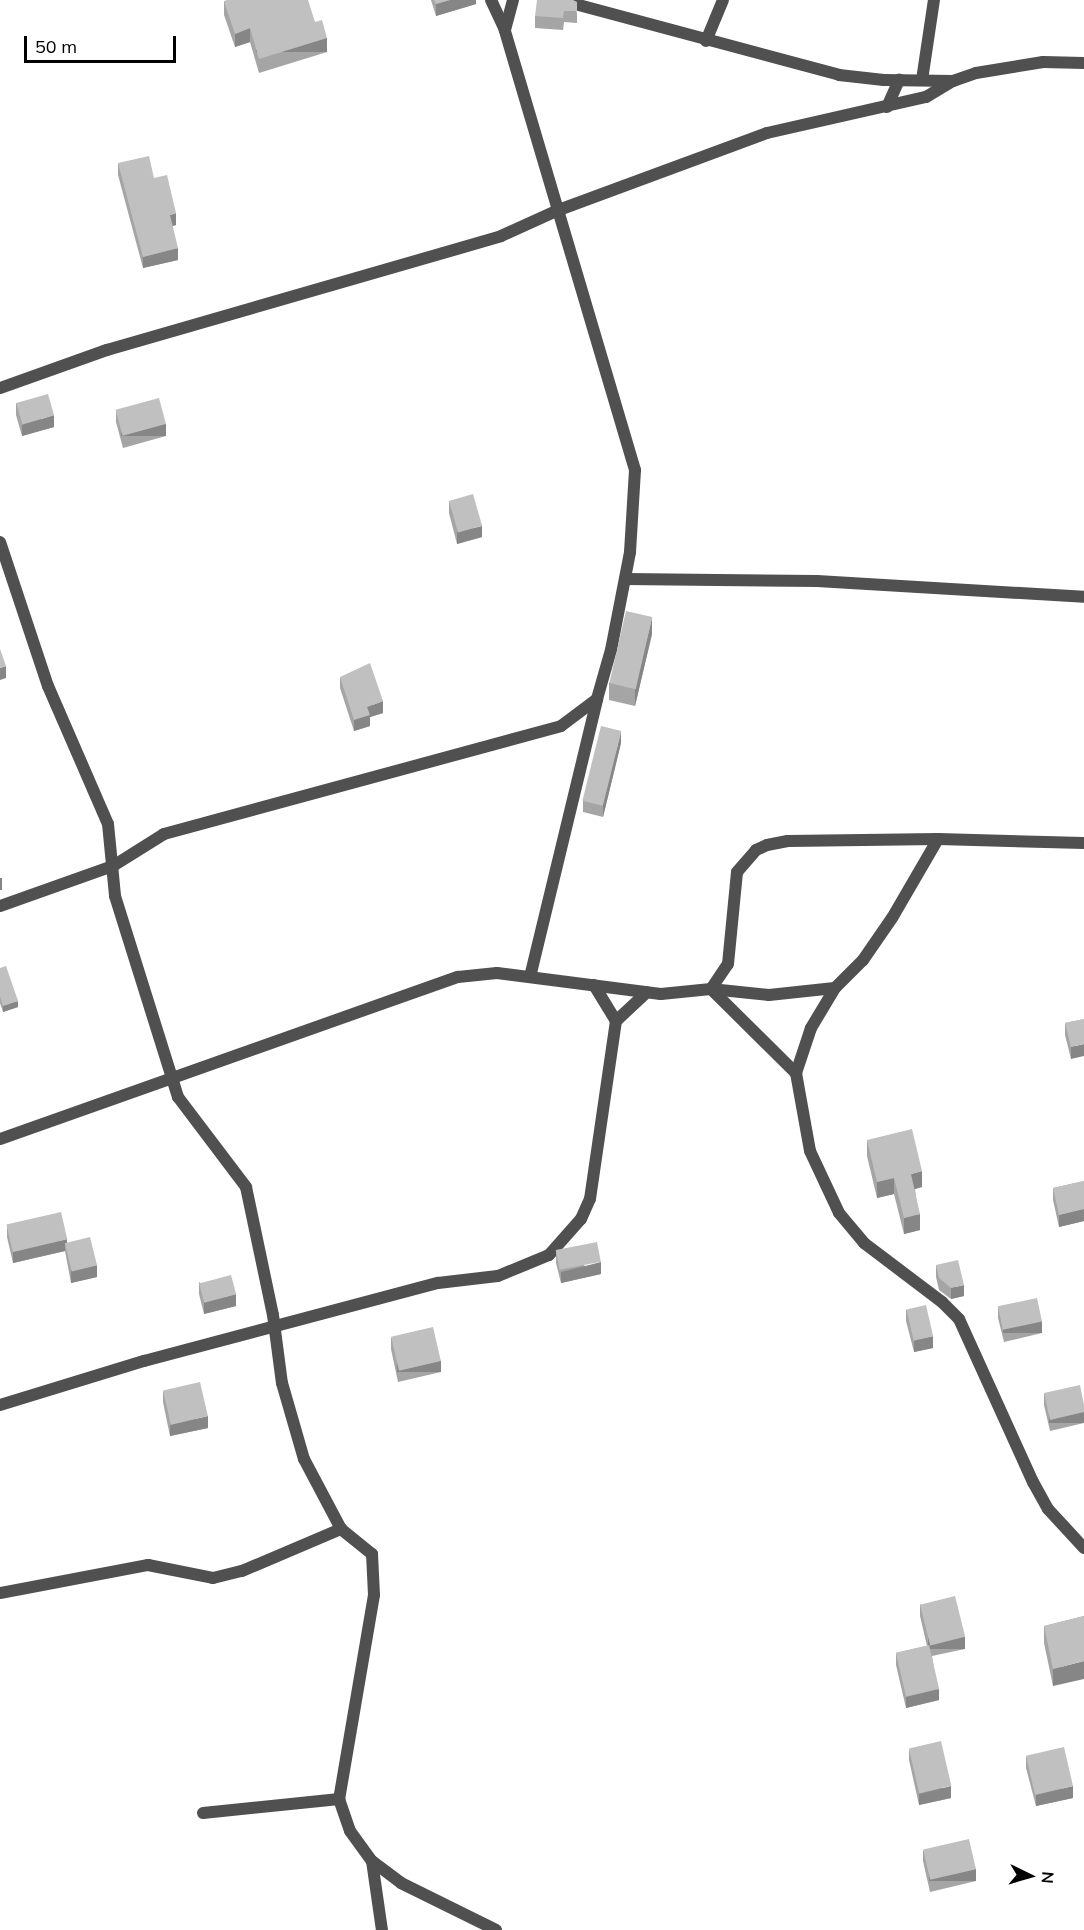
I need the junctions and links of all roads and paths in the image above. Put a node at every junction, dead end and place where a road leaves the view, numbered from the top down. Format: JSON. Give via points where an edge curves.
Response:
{"nodes":[{"id":1,"x":491,"y":0,"type":"edge"},
{"id":2,"x":513,"y":0,"type":"edge"},
{"id":3,"x":560,"y":0,"type":"edge"},
{"id":4,"x":723,"y":0,"type":"edge"},
{"id":5,"x":934,"y":0,"type":"edge"},
{"id":6,"x":505,"y":30,"type":"junction"},
{"id":7,"x":706,"y":41,"type":"junction"},
{"id":8,"x":1084,"y":63,"type":"edge"},
{"id":9,"x":899,"y":80,"type":"junction"},
{"id":10,"x":922,"y":80,"type":"junction"},
{"id":11,"x":953,"y":81,"type":"junction"},
{"id":12,"x":887,"y":107,"type":"junction"},
{"id":13,"x":556,"y":211,"type":"junction"},
{"id":14,"x":0,"y":388,"type":"edge"},
{"id":15,"x":0,"y":542,"type":"edge"},
{"id":16,"x":625,"y":579,"type":"junction"},
{"id":17,"x":1084,"y":597,"type":"edge"},
{"id":18,"x":597,"y":699,"type":"junction"},
{"id":19,"x":938,"y":839,"type":"junction"},
{"id":20,"x":1084,"y":843,"type":"edge"},
{"id":21,"x":113,"y":866,"type":"junction"},
{"id":22,"x":0,"y":906,"type":"edge"},
{"id":23,"x":530,"y":977,"type":"junction"},
{"id":24,"x":594,"y":985,"type":"junction"},
{"id":25,"x":836,"y":988,"type":"junction"},
{"id":26,"x":711,"y":989,"type":"junction"},
{"id":27,"x":647,"y":992,"type":"junction"},
{"id":28,"x":616,"y":1021,"type":"junction"},
{"id":29,"x":796,"y":1073,"type":"junction"},
{"id":30,"x":172,"y":1081,"type":"junction"},
{"id":31,"x":0,"y":1139,"type":"edge"},
{"id":32,"x":273,"y":1329,"type":"junction"},
{"id":33,"x":0,"y":1405,"type":"edge"},
{"id":34,"x":341,"y":1529,"type":"junction"},
{"id":35,"x":1084,"y":1548,"type":"edge"},
{"id":36,"x":0,"y":1593,"type":"edge"},
{"id":37,"x":339,"y":1799,"type":"junction"},
{"id":38,"x":203,"y":1813,"type":"dead end"},
{"id":39,"x":372,"y":1861,"type":"junction"},
{"id":40,"x":382,"y":1930,"type":"edge"},
{"id":41,"x":496,"y":1930,"type":"edge"}],
"edges":[{"from":1,"to":6,"type":"street"},
{"from":2,"to":6,"type":"street"},
{"from":3,"to":7,"type":"street"},
{"from":4,"to":7,"type":"street"},
{"from":5,"to":10,"type":"street"},
{"from":6,"to":13,"type":"street"},
{"from":7,"to":9,"type":"street","via":[[839,75]]},
{"from":8,"to":11,"type":"street","via":[[1043,62],[1004,67]]},
{"from":9,"to":10,"type":"street"},
{"from":9,"to":12,"type":"street"},
{"from":10,"to":11,"type":"street"},
{"from":11,"to":12,"type":"street","via":[[926,97]]},
{"from":12,"to":13,"type":"street","via":[[767,133]]},
{"from":13,"to":14,"type":"street","via":[[501,236],[107,350]]},
{"from":13,"to":16,"type":"street","via":[[636,470]]},
{"from":15,"to":21,"type":"street","via":[[48,686],[108,824]]},
{"from":16,"to":17,"type":"street","via":[[817,581]]},
{"from":16,"to":18,"type":"street"},
{"from":18,"to":21,"type":"street","via":[[561,726],[164,834]]},
{"from":18,"to":23,"type":"street"},
{"from":19,"to":20,"type":"street"},
{"from":19,"to":25,"type":"street","via":[[892,918],[863,960]]},
{"from":19,"to":26,"type":"street","via":[[788,841],[756,850],[738,872],[728,964]]},
{"from":21,"to":22,"type":"street"},
{"from":21,"to":30,"type":"street","via":[[115,896]]},
{"from":23,"to":24,"type":"street"},
{"from":23,"to":30,"type":"street","via":[[496,973],[439,982]]},
{"from":24,"to":27,"type":"street"},
{"from":24,"to":28,"type":"street"},
{"from":25,"to":26,"type":"street","via":[[769,995]]},
{"from":25,"to":29,"type":"street","via":[[811,1028]]},
{"from":26,"to":27,"type":"street"},
{"from":26,"to":29,"type":"street"},
{"from":27,"to":28,"type":"street"},
{"from":28,"to":32,"type":"street","via":[[590,1199],[581,1219],[549,1255],[498,1276],[438,1283]]},
{"from":29,"to":35,"type":"street","via":[[810,1151],[839,1213],[864,1243],[959,1319],[1033,1482],[1048,1509]]},
{"from":30,"to":31,"type":"street"},
{"from":30,"to":32,"type":"street","via":[[191,1117],[246,1187]]},
{"from":32,"to":33,"type":"street","via":[[144,1361]]},
{"from":32,"to":34,"type":"street","via":[[282,1383],[304,1459]]},
{"from":34,"to":36,"type":"street","via":[[242,1571],[213,1578],[148,1565]]},
{"from":34,"to":37,"type":"street","via":[[372,1554],[375,1569],[374,1595]]},
{"from":37,"to":38,"type":"street"},
{"from":37,"to":39,"type":"street","via":[[350,1831]]},
{"from":39,"to":40,"type":"street"},
{"from":39,"to":41,"type":"street","via":[[401,1883]]}]}
